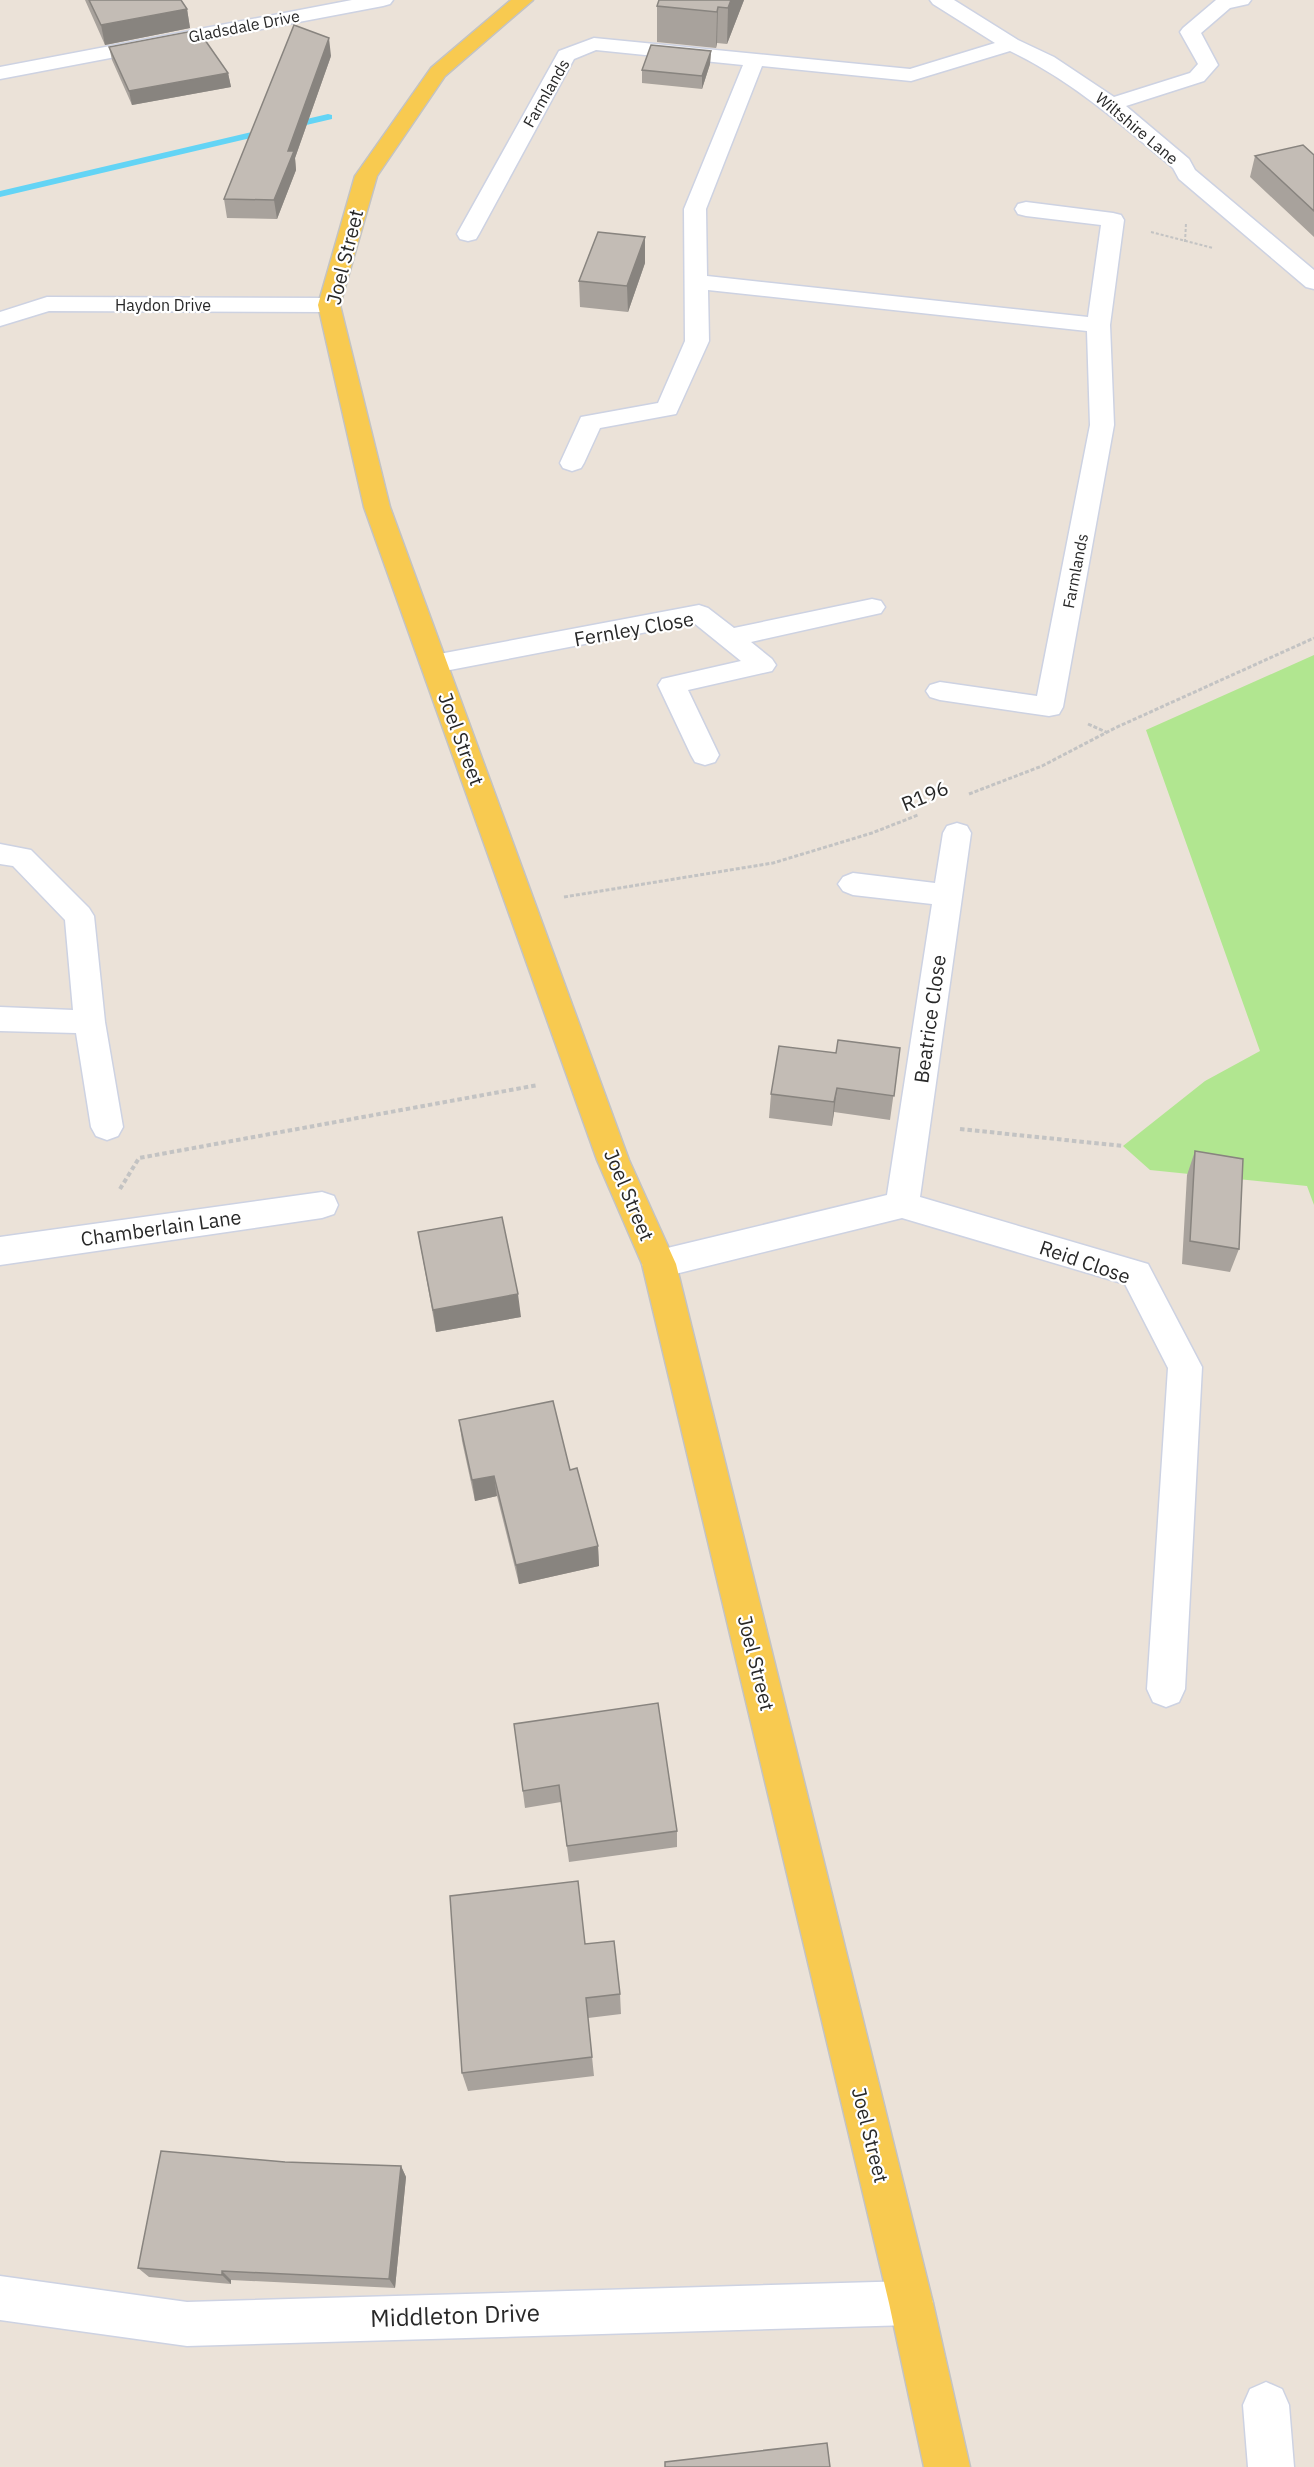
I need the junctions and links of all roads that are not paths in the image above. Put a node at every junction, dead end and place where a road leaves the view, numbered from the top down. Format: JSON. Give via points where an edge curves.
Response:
{"nodes":[{"id":1,"x":383,"y":0,"type":"edge"},
{"id":2,"x":523,"y":0,"type":"edge"},
{"id":3,"x":940,"y":0,"type":"edge"},
{"id":4,"x":1241,"y":0,"type":"edge"},
{"id":5,"x":1011,"y":44,"type":"junction"},
{"id":6,"x":755,"y":59,"type":"junction"},
{"id":7,"x":0,"y":73,"type":"edge"},
{"id":8,"x":1111,"y":104,"type":"junction"},
{"id":9,"x":1026,"y":209,"type":"dead end"},
{"id":10,"x":468,"y":234,"type":"dead end"},
{"id":11,"x":698,"y":282,"type":"junction"},
{"id":12,"x":1314,"y":282,"type":"edge"},
{"id":13,"x":329,"y":305,"type":"junction"},
{"id":14,"x":0,"y":319,"type":"edge"},
{"id":15,"x":1098,"y":325,"type":"junction"},
{"id":16,"x":572,"y":463,"type":"dead end"},
{"id":17,"x":872,"y":606,"type":"dead end"},
{"id":18,"x":730,"y":638,"type":"junction"},
{"id":19,"x":434,"y":664,"type":"junction"},
{"id":20,"x":940,"y":691,"type":"dead end"},
{"id":21,"x":705,"y":755,"type":"dead end"},
{"id":22,"x":957,"y":833,"type":"dead end"},
{"id":23,"x":0,"y":854,"type":"edge"},
{"id":24,"x":853,"y":884,"type":"dead end"},
{"id":25,"x":948,"y":895,"type":"junction"},
{"id":26,"x":0,"y":1018,"type":"edge"},
{"id":27,"x":90,"y":1022,"type":"junction"},
{"id":28,"x":106,"y":1127,"type":"dead end"},
{"id":29,"x":322,"y":1205,"type":"dead end"},
{"id":30,"x":902,"y":1205,"type":"junction"},
{"id":31,"x":0,"y":1251,"type":"edge"},
{"id":32,"x":659,"y":1264,"type":"junction"},
{"id":33,"x":1166,"y":1689,"type":"dead end"},
{"id":34,"x":0,"y":2298,"type":"edge"},
{"id":35,"x":911,"y":2302,"type":"junction"},
{"id":36,"x":1266,"y":2405,"type":"dead end"},
{"id":37,"x":947,"y":2467,"type":"edge"},
{"id":38,"x":1271,"y":2467,"type":"edge"}],
"edges":[{"from":1,"to":7,"type":"street","name":"Gladsdale Drive"},
{"from":2,"to":13,"type":"main road","name":"Joel Street","via":[[438,72],[366,176]]},
{"from":3,"to":5,"type":"street","name":"Wiltshire Lane"},
{"from":4,"to":8,"type":"street","via":[[1224,3],[1190,32],[1208,65],[1197,76]]},
{"from":5,"to":6,"type":"street","name":"Farmlands","via":[[911,75]]},
{"from":5,"to":8,"type":"street","name":"Wiltshire Lane","via":[[1047,61]]},
{"from":6,"to":10,"type":"street","name":"Farmlands","via":[[594,44],[566,55]]},
{"from":6,"to":11,"type":"street","via":[[695,209]]},
{"from":8,"to":12,"type":"street","name":"Wiltshire Lane"},
{"from":9,"to":15,"type":"street","name":"Farmlands","via":[[1113,220]]},
{"from":11,"to":15,"type":"street"},
{"from":11,"to":16,"type":"street","via":[[697,341],[668,409],[590,422]]},
{"from":13,"to":14,"type":"street","name":"Haydon Drive","via":[[47,304]]},
{"from":13,"to":19,"type":"main road","name":"Joel Street","via":[[377,507]]},
{"from":15,"to":20,"type":"street","name":"Farmlands","via":[[1102,425],[1049,707]]},
{"from":17,"to":18,"type":"street"},
{"from":18,"to":19,"type":"street","name":"Fernley Close","via":[[699,614]]},
{"from":18,"to":21,"type":"street","name":"Fernley Close","via":[[763,665],[672,685]]},
{"from":19,"to":32,"type":"main road","name":"Joel Street","via":[[613,1160]]},
{"from":22,"to":25,"type":"street","name":"Beatrice Close"},
{"from":23,"to":27,"type":"street","via":[[21,857],[79,916]]},
{"from":24,"to":25,"type":"street"},
{"from":25,"to":30,"type":"street","name":"Beatrice Close"},
{"from":26,"to":27,"type":"street"},
{"from":27,"to":28,"type":"street"},
{"from":29,"to":31,"type":"street","name":"Chamberlain Lane"},
{"from":30,"to":32,"type":"street"},
{"from":30,"to":33,"type":"street","name":"Reid Close","via":[[1136,1275],[1185,1367]]},
{"from":32,"to":35,"type":"main road","name":"Joel Street"},
{"from":34,"to":35,"type":"street","name":"Middleton Drive","via":[[187,2324]]},
{"from":35,"to":37,"type":"main road","name":"Joel Street"},
{"from":36,"to":38,"type":"street"}]}
